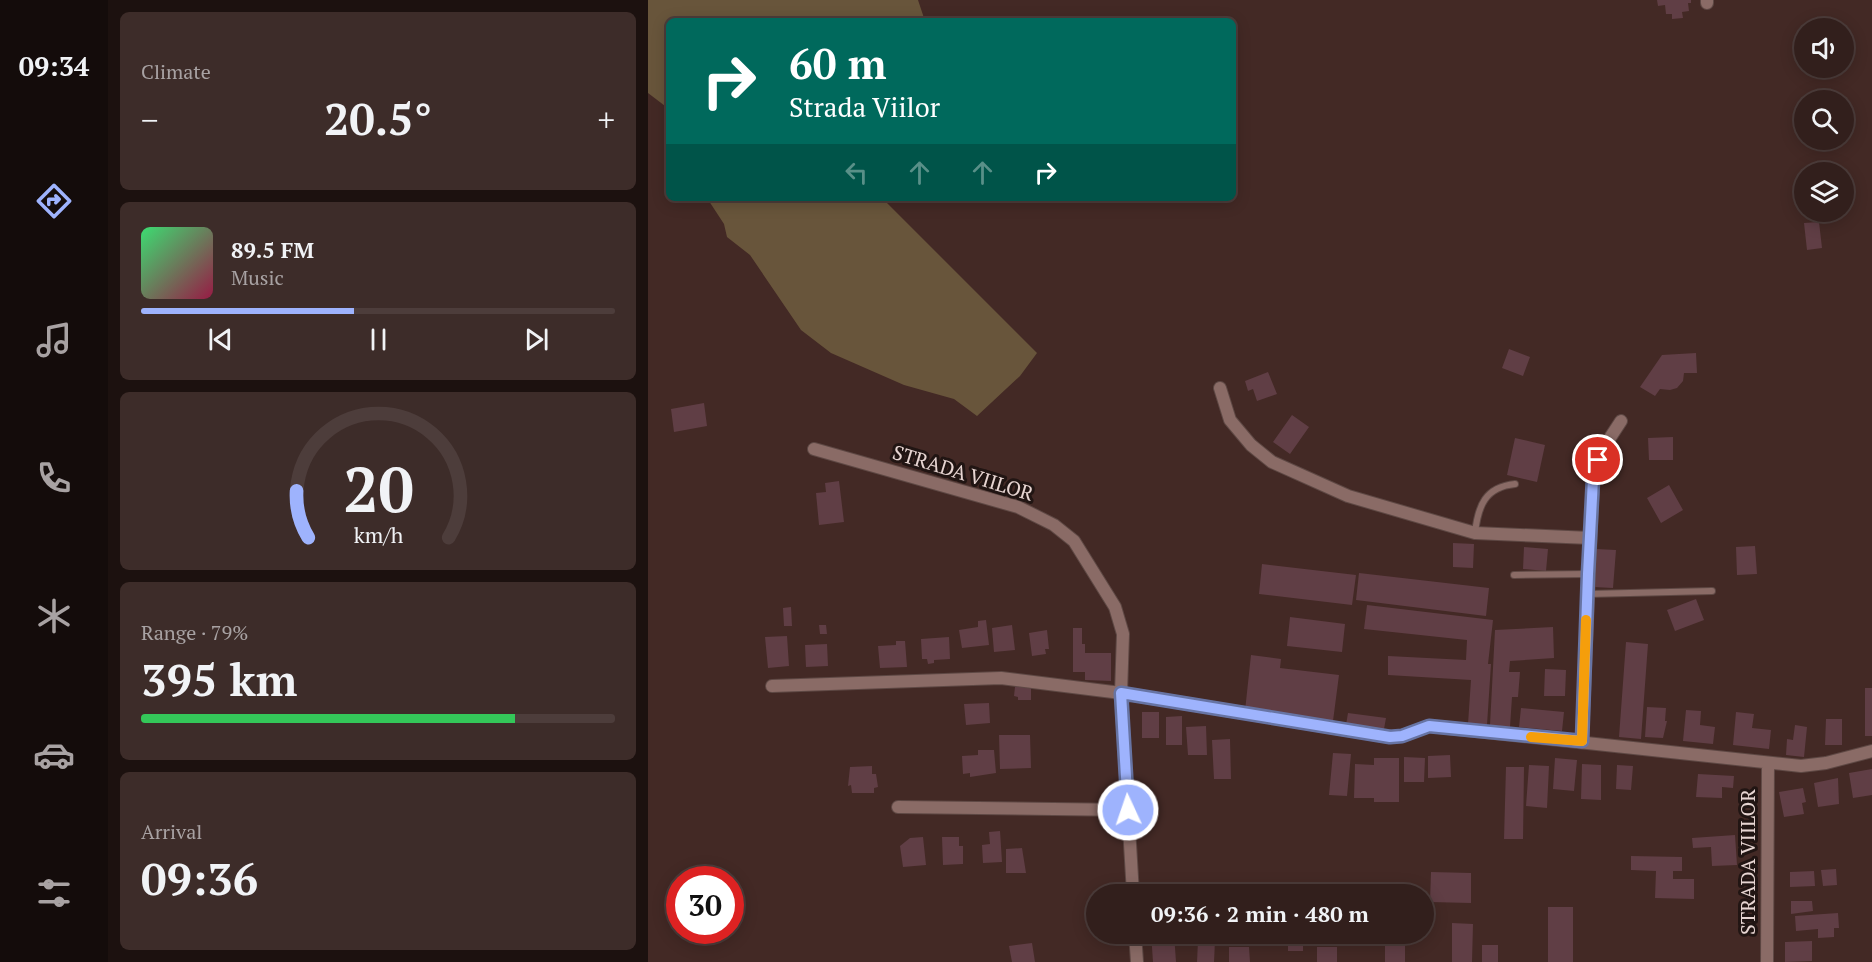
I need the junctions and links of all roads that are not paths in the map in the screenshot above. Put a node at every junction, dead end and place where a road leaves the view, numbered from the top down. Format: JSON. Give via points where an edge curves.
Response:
{"nodes":[{"id":1,"x":1220,"y":387,"type":"dead end"},
{"id":2,"x":1621,"y":421,"type":"dead end"},
{"id":3,"x":814,"y":449,"type":"dead end"},
{"id":4,"x":1515,"y":484,"type":"dead end"},
{"id":5,"x":1475,"y":533,"type":"junction"},
{"id":6,"x":1590,"y":538,"type":"junction"},
{"id":7,"x":1588,"y":574,"type":"junction"},
{"id":8,"x":1514,"y":576,"type":"dead end"},
{"id":9,"x":1712,"y":591,"type":"dead end"},
{"id":10,"x":1587,"y":594,"type":"junction"},
{"id":11,"x":772,"y":686,"type":"dead end"},
{"id":12,"x":1121,"y":693,"type":"junction"},
{"id":13,"x":1582,"y":741,"type":"junction"},
{"id":14,"x":1872,"y":752,"type":"edge"},
{"id":15,"x":1768,"y":763,"type":"junction"},
{"id":16,"x":898,"y":807,"type":"dead end"},
{"id":17,"x":1128,"y":810,"type":"junction"},
{"id":18,"x":1132,"y":884,"type":"edge"},
{"id":19,"x":1136,"y":944,"type":"edge"},
{"id":20,"x":1137,"y":962,"type":"edge"},
{"id":21,"x":1767,"y":962,"type":"edge"}],
"edges":[{"from":1,"to":5,"type":"street","via":[[1230,420],[1272,462],[1348,496]]},
{"from":2,"to":6,"type":"street","via":[[1598,460],[1593,479]]},
{"from":3,"to":12,"type":"street","name":"STRADA VIILOR","via":[[1018,507],[1054,525],[1074,541],[1115,607],[1123,634]]},
{"from":4,"to":5,"type":"lane","via":[[1502,485],[1480,504]]},
{"from":5,"to":6,"type":"street"},
{"from":6,"to":7,"type":"street"},
{"from":7,"to":8,"type":"lane"},
{"from":7,"to":10,"type":"street"},
{"from":9,"to":10,"type":"lane"},
{"from":10,"to":13,"type":"street"},
{"from":11,"to":12,"type":"street","name":"STRADA VIILOR","via":[[1001,678]]},
{"from":12,"to":13,"type":"street","name":"STRADA VIILOR","via":[[1390,737],[1429,726]]},
{"from":12,"to":17,"type":"street","name":"STRADA VIILOR"},
{"from":13,"to":15,"type":"street","name":"STRADA VIILOR"},
{"from":14,"to":15,"type":"street","name":"STRADA VIILOR","via":[[1809,765]]},
{"from":15,"to":21,"type":"street","name":"STRADA VIILOR"},
{"from":16,"to":17,"type":"street"},
{"from":17,"to":18,"type":"street","name":"STRADA VIILOR"},
{"from":19,"to":20,"type":"street"}]}
